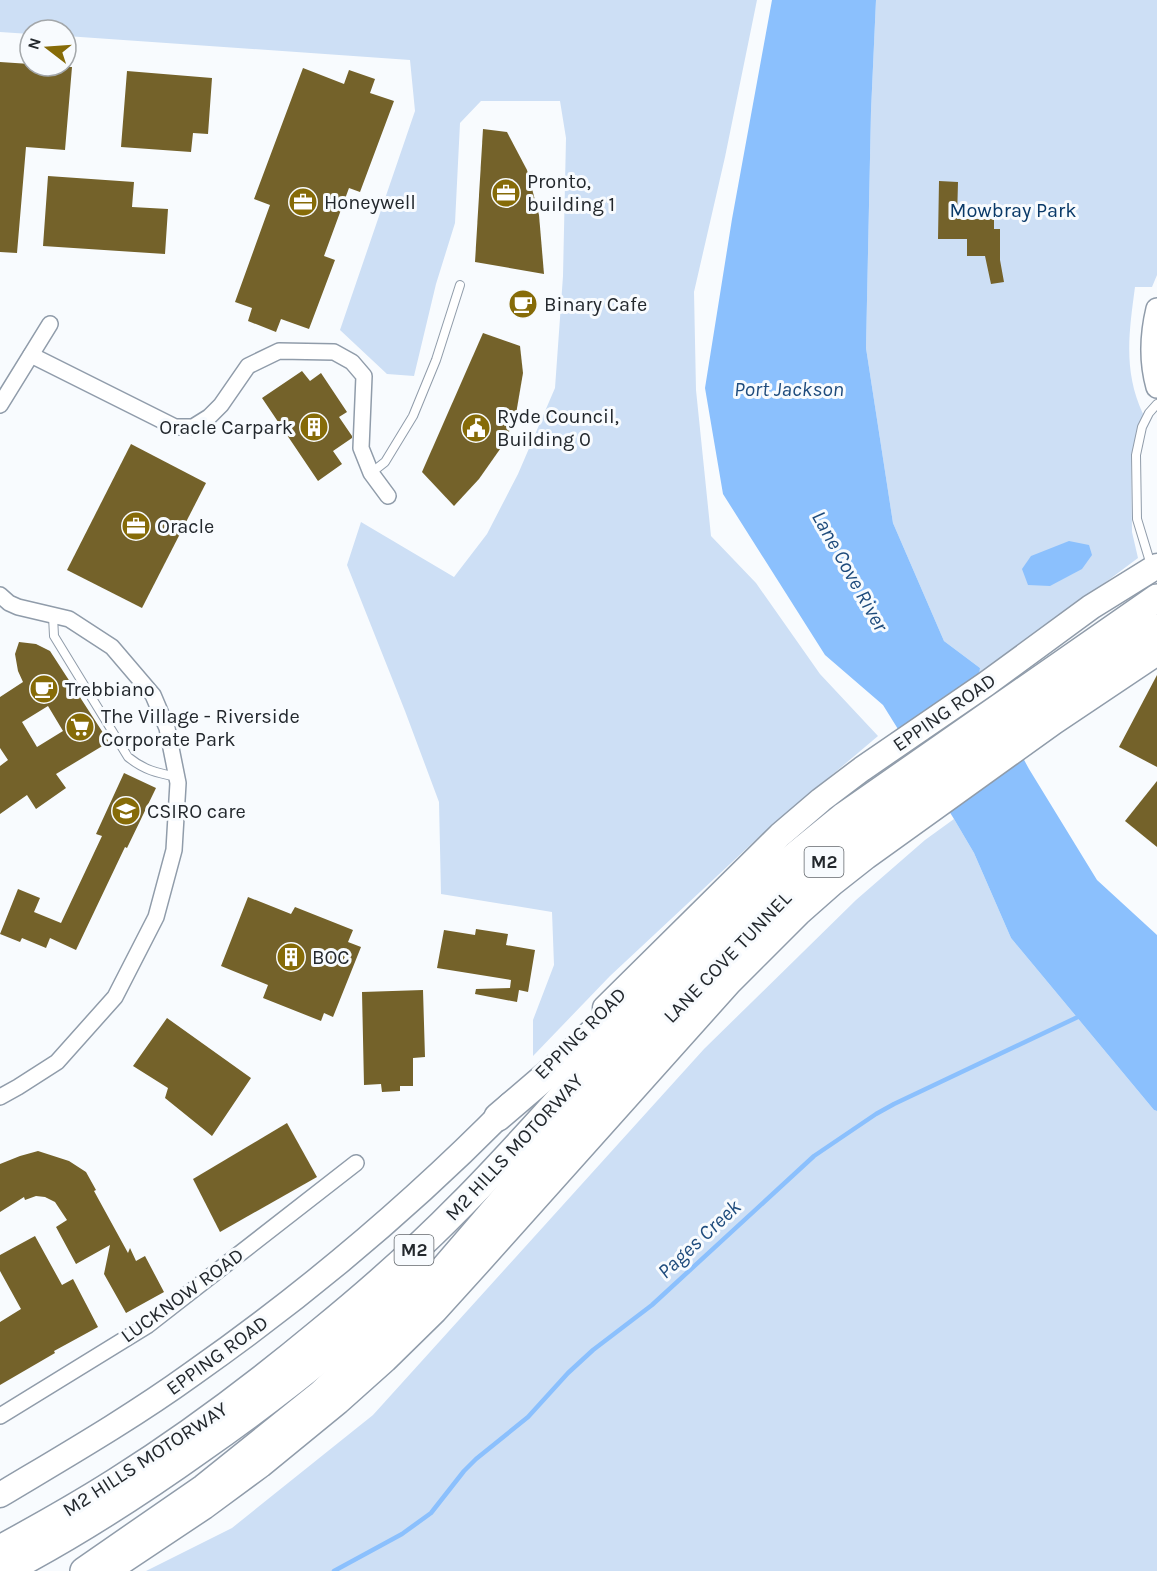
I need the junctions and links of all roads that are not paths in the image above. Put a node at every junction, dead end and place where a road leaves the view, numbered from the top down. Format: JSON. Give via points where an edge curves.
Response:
{"nodes":[{"id":1,"x":460,"y":285,"type":"dead end"},
{"id":2,"x":1157,"y":309,"type":"edge"},
{"id":3,"x":50,"y":324,"type":"dead end"},
{"id":4,"x":31,"y":355,"type":"junction"},
{"id":5,"x":1157,"y":387,"type":"edge"},
{"id":6,"x":1157,"y":404,"type":"edge"},
{"id":7,"x":0,"y":405,"type":"edge"},
{"id":8,"x":371,"y":473,"type":"junction"},
{"id":9,"x":388,"y":496,"type":"dead end"},
{"id":10,"x":1155,"y":567,"type":"edge"},
{"id":11,"x":1,"y":598,"type":"edge"},
{"id":12,"x":1157,"y":598,"type":"edge"},
{"id":13,"x":53,"y":616,"type":"junction"},
{"id":14,"x":1157,"y":628,"type":"edge"},
{"id":15,"x":1157,"y":653,"type":"edge"},
{"id":16,"x":1042,"y":704,"type":"junction"},
{"id":17,"x":177,"y":777,"type":"junction"},
{"id":18,"x":903,"y":803,"type":"junction"},
{"id":19,"x":767,"y":879,"type":"junction"},
{"id":20,"x":0,"y":1097,"type":"edge"},
{"id":21,"x":498,"y":1117,"type":"junction"},
{"id":22,"x":356,"y":1163,"type":"dead end"},
{"id":23,"x":528,"y":1171,"type":"junction"},
{"id":24,"x":0,"y":1416,"type":"edge"},
{"id":25,"x":0,"y":1495,"type":"edge"},
{"id":26,"x":0,"y":1549,"type":"edge"},
{"id":27,"x":5,"y":1571,"type":"edge"},
{"id":28,"x":84,"y":1571,"type":"edge"},
{"id":29,"x":104,"y":1571,"type":"edge"}],
"edges":[{"from":1,"to":8,"type":"lane","via":[[413,416],[385,462]]},
{"from":2,"to":5,"type":"main road","via":[[1152,346]]},
{"from":3,"to":4,"type":"street"},
{"from":4,"to":7,"type":"street"},
{"from":4,"to":8,"type":"street","via":[[175,427],[193,427],[221,405],[248,366],[279,351],[334,352],[352,362],[364,376],[361,448]]},
{"from":6,"to":10,"type":"lane","via":[[1142,427],[1136,455],[1137,519]]},
{"from":8,"to":9,"type":"street"},
{"from":10,"to":21,"type":"main road","name":"EPPING ROAD","via":[[1091,607],[821,800],[780,835]]},
{"from":11,"to":13,"type":"street"},
{"from":12,"to":16,"type":"highway","name":"LANE COVE TUNNEL","number":"M2"},
{"from":13,"to":17,"type":"lane","via":[[57,642],[128,757],[138,766]]},
{"from":13,"to":17,"type":"street","via":[[69,619],[112,647],[153,694],[167,728]]},
{"from":14,"to":16,"type":"highway","name":"LANE COVE TUNNEL","number":"M2"},
{"from":15,"to":16,"type":"main road"},
{"from":16,"to":18,"type":"highway","name":"LANE COVE TUNNEL","number":"M2"},
{"from":17,"to":20,"type":"street","via":[[174,850],[156,917],[115,997],[57,1062]]},
{"from":18,"to":19,"type":"highway","name":"LANE COVE TUNNEL","number":"M2","via":[[836,822]]},
{"from":18,"to":23,"type":"highway","name":"LANE COVE TUNNEL","number":"M2","via":[[819,866],[774,907],[685,998]]},
{"from":18,"to":29,"type":"main road","via":[[866,857],[757,954],[459,1285],[385,1360],[252,1472]]},
{"from":19,"to":21,"type":"highway","number":"M2","via":[[655,974]]},
{"from":19,"to":26,"type":"highway","name":"M2 HILLS MOTORWAY","number":"M2","via":[[661,987],[484,1182],[363,1297],[172,1446]]},
{"from":21,"to":25,"type":"main road","name":"EPPING ROAD","via":[[415,1198],[262,1323],[181,1382]]},
{"from":22,"to":24,"type":"street","name":"LUCKNOW ROAD","via":[[148,1324]]},
{"from":23,"to":27,"type":"highway","name":"M2 HILLS MOTORWAY","number":"M2","via":[[395,1296],[288,1386],[109,1511]]},
{"from":23,"to":28,"type":"highway","number":"M2","via":[[424,1292],[321,1394],[204,1488]]}]}
